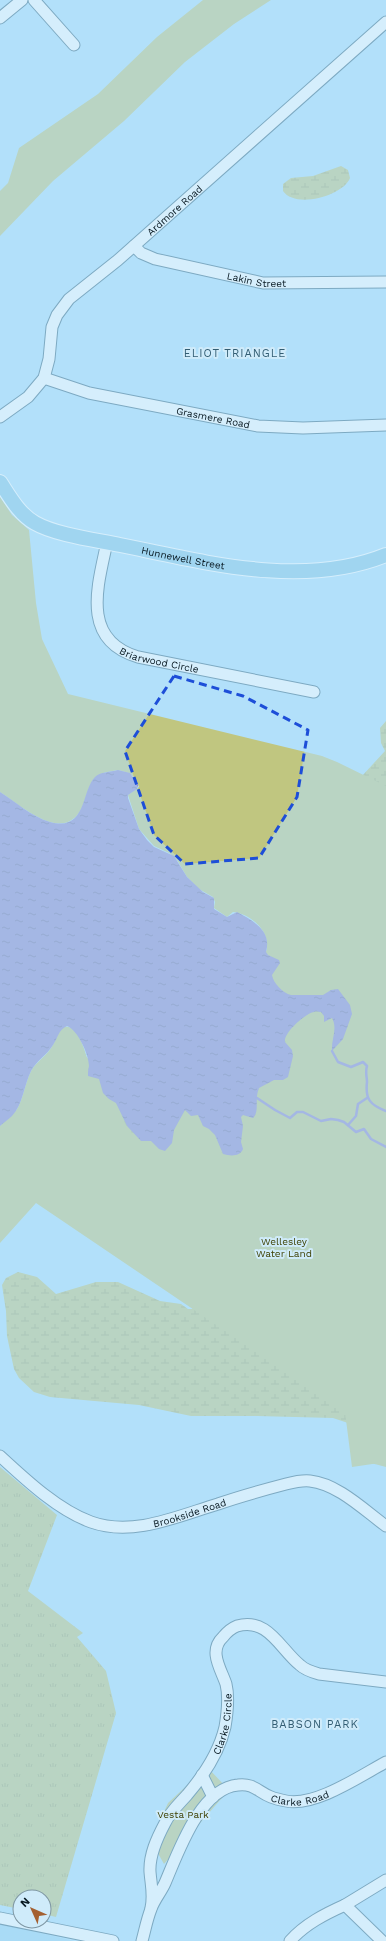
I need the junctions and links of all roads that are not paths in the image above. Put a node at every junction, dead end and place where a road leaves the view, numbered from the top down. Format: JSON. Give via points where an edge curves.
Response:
{"nodes":[{"id":1,"x":22,"y":0,"type":"edge"},
{"id":2,"x":34,"y":0,"type":"edge"},
{"id":3,"x":0,"y":18,"type":"edge"},
{"id":4,"x":386,"y":22,"type":"edge"},
{"id":5,"x":74,"y":45,"type":"dead end"},
{"id":6,"x":134,"y":246,"type":"junction"},
{"id":7,"x":386,"y":282,"type":"edge"},
{"id":8,"x":44,"y":378,"type":"junction"},
{"id":9,"x":0,"y":417,"type":"edge"},
{"id":10,"x":386,"y":425,"type":"edge"},
{"id":11,"x":0,"y":482,"type":"edge"},
{"id":12,"x":107,"y":542,"type":"junction"},
{"id":13,"x":386,"y":555,"type":"edge"},
{"id":14,"x":314,"y":692,"type":"dead end"},
{"id":15,"x":0,"y":1456,"type":"edge"},
{"id":16,"x":386,"y":1526,"type":"edge"},
{"id":17,"x":386,"y":1682,"type":"edge"},
{"id":18,"x":386,"y":1762,"type":"edge"},
{"id":19,"x":202,"y":1775,"type":"junction"},
{"id":20,"x":213,"y":1797,"type":"junction"},
{"id":21,"x":386,"y":1880,"type":"edge"},
{"id":22,"x":345,"y":1906,"type":"junction"},
{"id":23,"x":151,"y":1908,"type":"junction"},
{"id":24,"x":0,"y":1918,"type":"edge"},
{"id":25,"x":113,"y":1941,"type":"edge"},
{"id":26,"x":142,"y":1941,"type":"edge"},
{"id":27,"x":290,"y":1941,"type":"edge"},
{"id":28,"x":382,"y":1941,"type":"edge"}],
"edges":[{"from":1,"to":3,"type":"street"},
{"from":2,"to":5,"type":"street"},
{"from":4,"to":6,"type":"street","name":"Ardmore Road"},
{"from":6,"to":7,"type":"street","name":"Lakin Street","via":[[141,253],[155,259],[258,282]]},
{"from":6,"to":8,"type":"street","name":"Ardmore Road","via":[[74,295],[57,315],[50,334],[48,365]]},
{"from":8,"to":9,"type":"street","name":"Ardmore Road","via":[[28,397]]},
{"from":8,"to":10,"type":"street","name":"Grasmere Road","via":[[89,393],[258,426],[303,428]]},
{"from":11,"to":12,"type":"main road","name":"Hunnewell Street","via":[[19,510],[36,523],[52,530]]},
{"from":12,"to":13,"type":"main road","name":"Hunnewell Street","via":[[218,565],[277,570],[349,567]]},
{"from":12,"to":14,"type":"street","name":"Briarwood Circle","via":[[97,589],[97,614],[105,634],[121,650],[138,657]]},
{"from":15,"to":16,"type":"street","name":"Brookside Road","via":[[56,1502],[91,1522],[120,1528],[147,1525],[286,1484],[309,1481],[332,1488]]},
{"from":17,"to":19,"type":"street","name":"Clarke Circle","via":[[310,1671],[300,1666],[266,1630],[258,1625],[236,1627],[219,1640],[216,1649],[218,1668],[226,1685],[225,1725],[220,1746]]},
{"from":18,"to":20,"type":"street","name":"Clarke Road","via":[[337,1788],[303,1801],[270,1797],[254,1786],[238,1785],[225,1788]]},
{"from":19,"to":20,"type":"street"},
{"from":19,"to":23,"type":"street","name":"Clarke Circle","via":[[172,1811],[154,1847],[150,1871],[153,1888]]},
{"from":20,"to":23,"type":"street","name":"Clarke Road","via":[[183,1840],[162,1891]]},
{"from":21,"to":22,"type":"street"},
{"from":22,"to":27,"type":"street","via":[[310,1923]]},
{"from":22,"to":28,"type":"street"},
{"from":23,"to":26,"type":"street","name":"Clarke Road"},
{"from":24,"to":25,"type":"street"}]}
